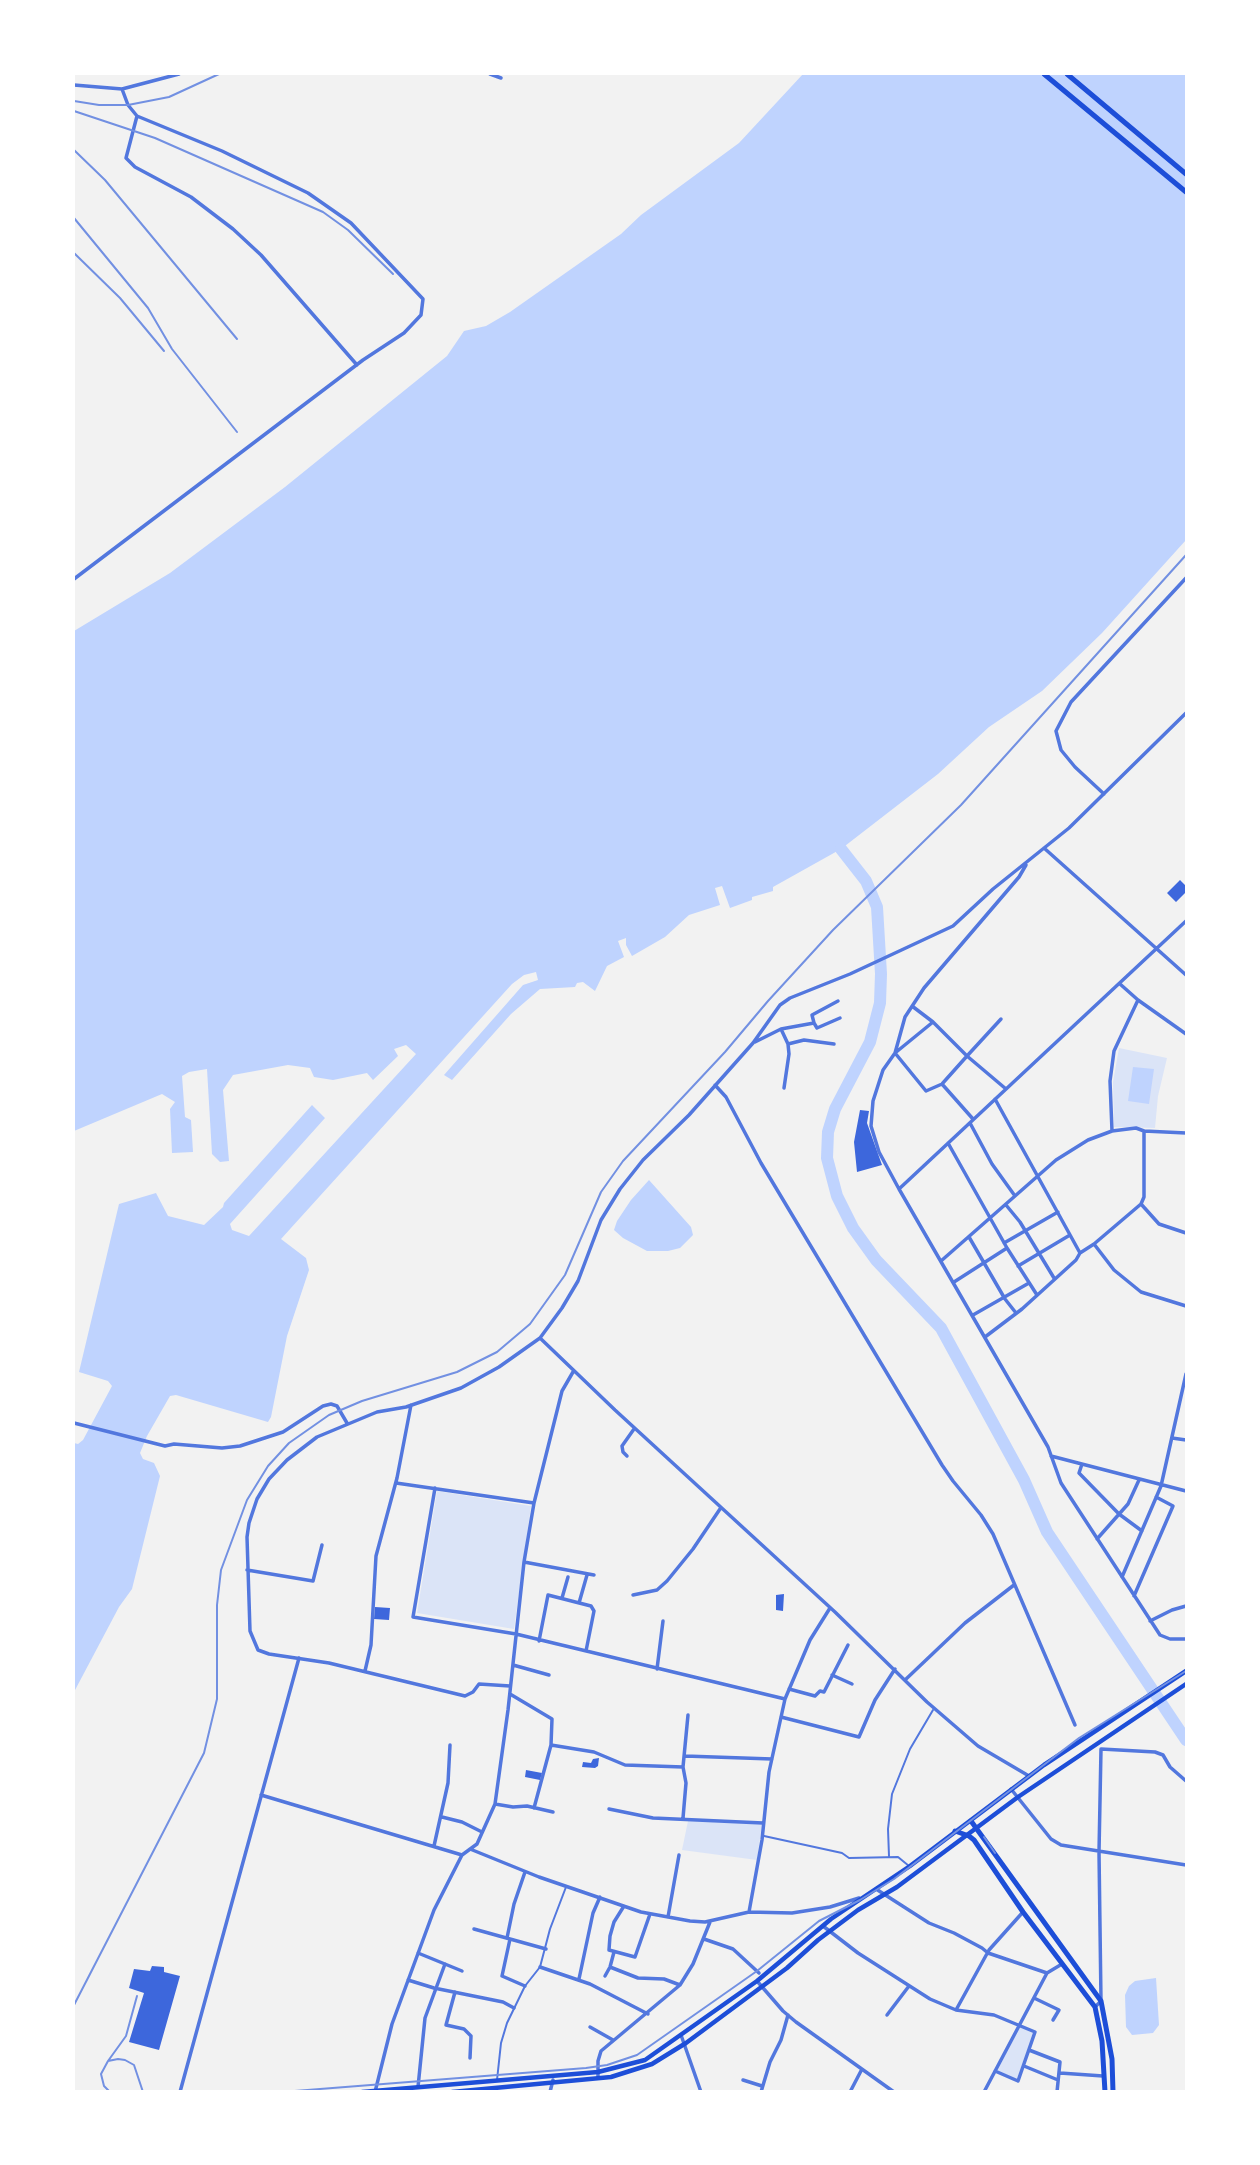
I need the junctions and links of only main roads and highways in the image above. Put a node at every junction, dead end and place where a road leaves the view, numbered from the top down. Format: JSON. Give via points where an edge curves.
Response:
{"nodes":[{"id":1,"x":1044,"y":74,"type":"edge"},
{"id":2,"x":1067,"y":74,"type":"edge"},
{"id":3,"x":1186,"y":174,"type":"edge"},
{"id":4,"x":1186,"y":192,"type":"edge"},
{"id":5,"x":1185,"y":1673,"type":"edge"},
{"id":6,"x":1186,"y":1684,"type":"edge"},
{"id":7,"x":971,"y":1821,"type":"junction"},
{"id":8,"x":955,"y":1831,"type":"junction"},
{"id":9,"x":598,"y":2075,"type":"junction"},
{"id":10,"x":553,"y":2079,"type":"junction"},
{"id":11,"x":362,"y":2091,"type":"edge"},
{"id":12,"x":375,"y":2091,"type":"edge"},
{"id":13,"x":452,"y":2091,"type":"edge"},
{"id":14,"x":464,"y":2091,"type":"edge"},
{"id":15,"x":1105,"y":2091,"type":"edge"},
{"id":16,"x":1113,"y":2091,"type":"edge"}],
"edges":[{"from":1,"to":4,"type":"main road"},
{"from":2,"to":3,"type":"main road"},
{"from":5,"to":7,"type":"main road","via":[[1079,1740]]},
{"from":6,"to":9,"type":"main road","via":[[858,1910],[686,2043],[643,2068]]},
{"from":7,"to":8,"type":"main road"},
{"from":7,"to":16,"type":"main road","via":[[1101,2001]]},
{"from":8,"to":9,"type":"main road","via":[[662,2048],[634,2064]]},
{"from":8,"to":15,"type":"main road","via":[[974,1840],[1095,2007]]},
{"from":9,"to":10,"type":"main road"},
{"from":10,"to":12,"type":"main road"},
{"from":10,"to":14,"type":"main road"},
{"from":11,"to":12,"type":"main road"},
{"from":13,"to":14,"type":"main road"}]}
